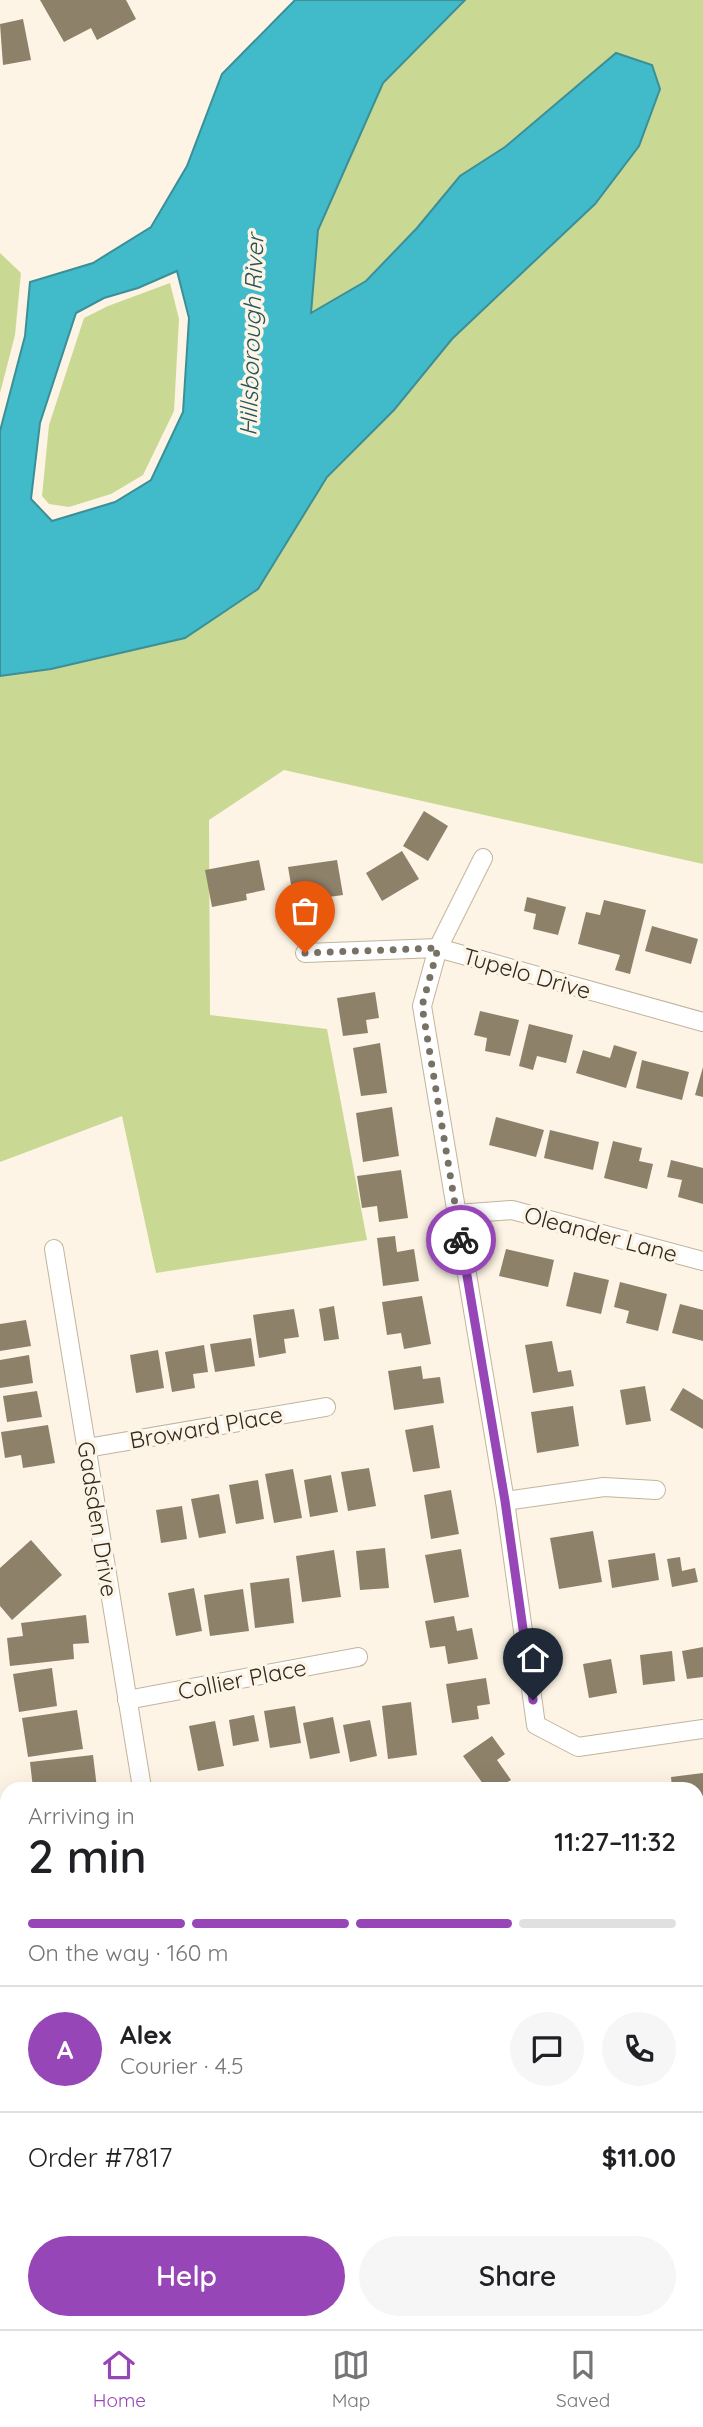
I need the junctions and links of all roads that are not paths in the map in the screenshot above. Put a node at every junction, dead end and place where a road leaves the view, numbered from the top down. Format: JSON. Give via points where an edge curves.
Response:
{"nodes":[{"id":1,"x":483,"y":858,"type":"dead end"},
{"id":2,"x":438,"y":948,"type":"junction"},
{"id":3,"x":305,"y":953,"type":"dead end"},
{"id":4,"x":703,"y":1022,"type":"edge"},
{"id":5,"x":457,"y":1214,"type":"junction"},
{"id":6,"x":54,"y":1249,"type":"dead end"},
{"id":7,"x":703,"y":1261,"type":"edge"},
{"id":8,"x":326,"y":1407,"type":"dead end"},
{"id":9,"x":87,"y":1448,"type":"junction"},
{"id":10,"x":656,"y":1490,"type":"dead end"},
{"id":11,"x":505,"y":1501,"type":"junction"},
{"id":12,"x":358,"y":1657,"type":"dead end"},
{"id":13,"x":127,"y":1700,"type":"junction"},
{"id":14,"x":703,"y":1729,"type":"edge"},
{"id":15,"x":141,"y":1782,"type":"edge"}],
"edges":[{"from":1,"to":2,"type":"street"},
{"from":2,"to":3,"type":"street","name":"Tupelo Drive"},
{"from":2,"to":4,"type":"street","name":"Tupelo Drive"},
{"from":2,"to":5,"type":"street","via":[[422,1006]]},
{"from":5,"to":7,"type":"street","name":"Oleander Lane","via":[[512,1210]]},
{"from":5,"to":11,"type":"street"},
{"from":6,"to":9,"type":"street","name":"Gadsden Drive"},
{"from":8,"to":9,"type":"street","name":"Broward Place"},
{"from":9,"to":13,"type":"street","name":"Gadsden Drive"},
{"from":10,"to":11,"type":"street","via":[[604,1487]]},
{"from":11,"to":14,"type":"street","via":[[536,1725],[578,1747]]},
{"from":12,"to":13,"type":"street","name":"Collier Place"},
{"from":13,"to":15,"type":"street","name":"Gadsden Drive"}]}
